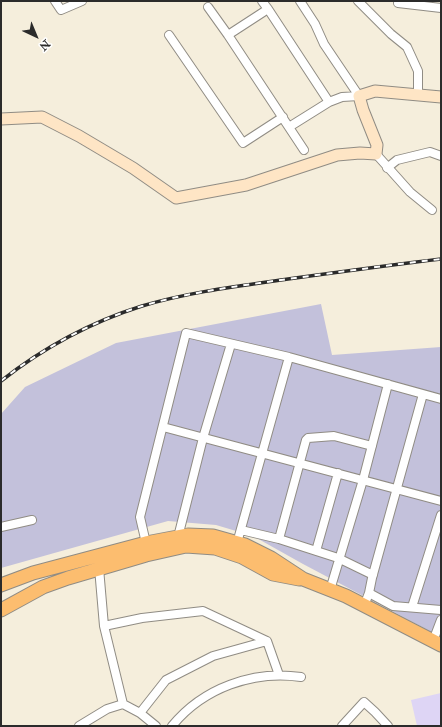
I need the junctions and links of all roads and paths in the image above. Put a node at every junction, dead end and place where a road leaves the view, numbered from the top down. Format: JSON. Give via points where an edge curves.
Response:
{"nodes":[{"id":1,"x":55,"y":1,"type":"edge"},
{"id":2,"x":82,"y":1,"type":"edge"},
{"id":3,"x":262,"y":1,"type":"edge"},
{"id":4,"x":300,"y":1,"type":"edge"},
{"id":5,"x":358,"y":1,"type":"edge"},
{"id":6,"x":398,"y":3,"type":"dead end"},
{"id":7,"x":208,"y":7,"type":"dead end"},
{"id":8,"x":441,"y":8,"type":"edge"},
{"id":9,"x":268,"y":9,"type":"junction"},
{"id":10,"x":169,"y":35,"type":"dead end"},
{"id":11,"x":228,"y":35,"type":"junction"},
{"id":12,"x":418,"y":95,"type":"junction"},
{"id":13,"x":359,"y":96,"type":"junction"},
{"id":14,"x":441,"y":98,"type":"edge"},
{"id":15,"x":329,"y":102,"type":"junction"},
{"id":16,"x":283,"y":117,"type":"junction"},
{"id":17,"x":1,"y":119,"type":"edge"},
{"id":18,"x":289,"y":128,"type":"junction"},
{"id":19,"x":304,"y":150,"type":"dead end"},
{"id":20,"x":376,"y":154,"type":"junction"},
{"id":21,"x":441,"y":156,"type":"edge"},
{"id":22,"x":387,"y":168,"type":"junction"},
{"id":23,"x":432,"y":210,"type":"dead end"},
{"id":24,"x":231,"y":344,"type":"junction"},
{"id":25,"x":289,"y":357,"type":"junction"},
{"id":26,"x":388,"y":384,"type":"junction"},
{"id":27,"x":423,"y":394,"type":"junction"},
{"id":28,"x":441,"y":399,"type":"edge"},
{"id":29,"x":163,"y":427,"type":"junction"},
{"id":30,"x":203,"y":438,"type":"junction"},
{"id":31,"x":372,"y":446,"type":"junction"},
{"id":32,"x":262,"y":453,"type":"junction"},
{"id":33,"x":300,"y":463,"type":"junction"},
{"id":34,"x":338,"y":474,"type":"junction"},
{"id":35,"x":363,"y":480,"type":"junction"},
{"id":36,"x":397,"y":489,"type":"junction"},
{"id":37,"x":441,"y":501,"type":"edge"},
{"id":38,"x":441,"y":515,"type":"edge"},
{"id":39,"x":32,"y":520,"type":"dead end"},
{"id":40,"x":1,"y":527,"type":"edge"},
{"id":41,"x":178,"y":537,"type":"junction"},
{"id":42,"x":239,"y":537,"type":"junction"},
{"id":43,"x":279,"y":539,"type":"junction"},
{"id":44,"x":146,"y":543,"type":"junction"},
{"id":45,"x":316,"y":551,"type":"junction"},
{"id":46,"x":338,"y":558,"type":"junction"},
{"id":47,"x":99,"y":568,"type":"junction"},
{"id":48,"x":373,"y":575,"type":"junction"},
{"id":49,"x":303,"y":579,"type":"junction"},
{"id":50,"x":3,"y":583,"type":"edge"},
{"id":51,"x":330,"y":590,"type":"junction"},
{"id":52,"x":369,"y":593,"type":"junction"},
{"id":53,"x":364,"y":606,"type":"junction"},
{"id":54,"x":412,"y":607,"type":"junction"},
{"id":55,"x":1,"y":610,"type":"edge"},
{"id":56,"x":441,"y":610,"type":"edge"},
{"id":57,"x":441,"y":620,"type":"edge"},
{"id":58,"x":104,"y":626,"type":"junction"},
{"id":59,"x":267,"y":641,"type":"junction"},
{"id":60,"x":437,"y":643,"type":"edge"},
{"id":61,"x":279,"y":675,"type":"junction"},
{"id":62,"x":301,"y":677,"type":"dead end"},
{"id":63,"x":123,"y":704,"type":"junction"},
{"id":64,"x":140,"y":713,"type":"junction"},
{"id":65,"x":79,"y":726,"type":"edge"},
{"id":66,"x":156,"y":726,"type":"edge"},
{"id":67,"x":172,"y":726,"type":"edge"},
{"id":68,"x":342,"y":726,"type":"edge"},
{"id":69,"x":388,"y":726,"type":"edge"}],
"edges":[{"from":1,"to":2,"type":"street","via":[[61,10]]},
{"from":3,"to":9,"type":"street"},
{"from":4,"to":13,"type":"street","via":[[324,44]]},
{"from":5,"to":12,"type":"street","via":[[407,46],[418,71]]},
{"from":6,"to":8,"type":"street"},
{"from":7,"to":11,"type":"street"},
{"from":9,"to":11,"type":"street"},
{"from":9,"to":15,"type":"street"},
{"from":10,"to":16,"type":"street","via":[[243,143]]},
{"from":11,"to":16,"type":"street"},
{"from":12,"to":13,"type":"street","via":[[375,91]]},
{"from":12,"to":14,"type":"street"},
{"from":13,"to":15,"type":"street","via":[[342,97]]},
{"from":13,"to":20,"type":"street","via":[[377,145]]},
{"from":15,"to":18,"type":"street"},
{"from":16,"to":18,"type":"street"},
{"from":17,"to":20,"type":"street","via":[[42,117],[134,168],[176,198],[246,185],[337,155]]},
{"from":18,"to":19,"type":"street"},
{"from":20,"to":22,"type":"street"},
{"from":21,"to":22,"type":"street","via":[[430,152],[397,160]]},
{"from":22,"to":23,"type":"street"},
{"from":24,"to":25,"type":"street"},
{"from":24,"to":29,"type":"street","via":[[186,333]]},
{"from":24,"to":30,"type":"street"},
{"from":25,"to":26,"type":"street"},
{"from":25,"to":32,"type":"street"},
{"from":26,"to":27,"type":"street"},
{"from":26,"to":31,"type":"street"},
{"from":27,"to":28,"type":"street"},
{"from":27,"to":36,"type":"street"},
{"from":29,"to":30,"type":"street"},
{"from":29,"to":44,"type":"street","via":[[140,517]]},
{"from":30,"to":32,"type":"street"},
{"from":30,"to":41,"type":"street"},
{"from":31,"to":33,"type":"street","via":[[334,436],[308,438]]},
{"from":31,"to":35,"type":"street"},
{"from":32,"to":33,"type":"street"},
{"from":32,"to":42,"type":"street"},
{"from":33,"to":34,"type":"street"},
{"from":33,"to":43,"type":"street"},
{"from":34,"to":35,"type":"street"},
{"from":34,"to":45,"type":"street"},
{"from":35,"to":36,"type":"street"},
{"from":35,"to":46,"type":"street"},
{"from":36,"to":37,"type":"street"},
{"from":36,"to":48,"type":"street"},
{"from":38,"to":54,"type":"street"},
{"from":39,"to":40,"type":"street"},
{"from":41,"to":42,"type":"main road"},
{"from":41,"to":44,"type":"main road"},
{"from":42,"to":43,"type":"street"},
{"from":42,"to":49,"type":"main road","via":[[245,545]]},
{"from":43,"to":45,"type":"street"},
{"from":44,"to":50,"type":"main road"},
{"from":45,"to":46,"type":"street"},
{"from":46,"to":48,"type":"street"},
{"from":46,"to":51,"type":"street"},
{"from":47,"to":49,"type":"main road","via":[[186,546],[215,548],[242,557],[274,574]]},
{"from":47,"to":55,"type":"main road","via":[[43,587]]},
{"from":47,"to":58,"type":"street"},
{"from":48,"to":52,"type":"street"},
{"from":49,"to":51,"type":"main road"},
{"from":51,"to":53,"type":"main road"},
{"from":52,"to":53,"type":"street"},
{"from":52,"to":54,"type":"street","via":[[393,606]]},
{"from":53,"to":60,"type":"main road"},
{"from":54,"to":56,"type":"street"},
{"from":57,"to":60,"type":"street"},
{"from":58,"to":59,"type":"street","via":[[142,618],[203,611]]},
{"from":58,"to":63,"type":"street"},
{"from":59,"to":61,"type":"street"},
{"from":59,"to":64,"type":"street","via":[[213,656],[166,680]]},
{"from":61,"to":62,"type":"street"},
{"from":61,"to":67,"type":"street","via":[[227,685],[193,705]]},
{"from":63,"to":64,"type":"street"},
{"from":63,"to":65,"type":"street","via":[[107,709]]},
{"from":64,"to":66,"type":"street"},
{"from":68,"to":69,"type":"street","via":[[364,702]]}]}
